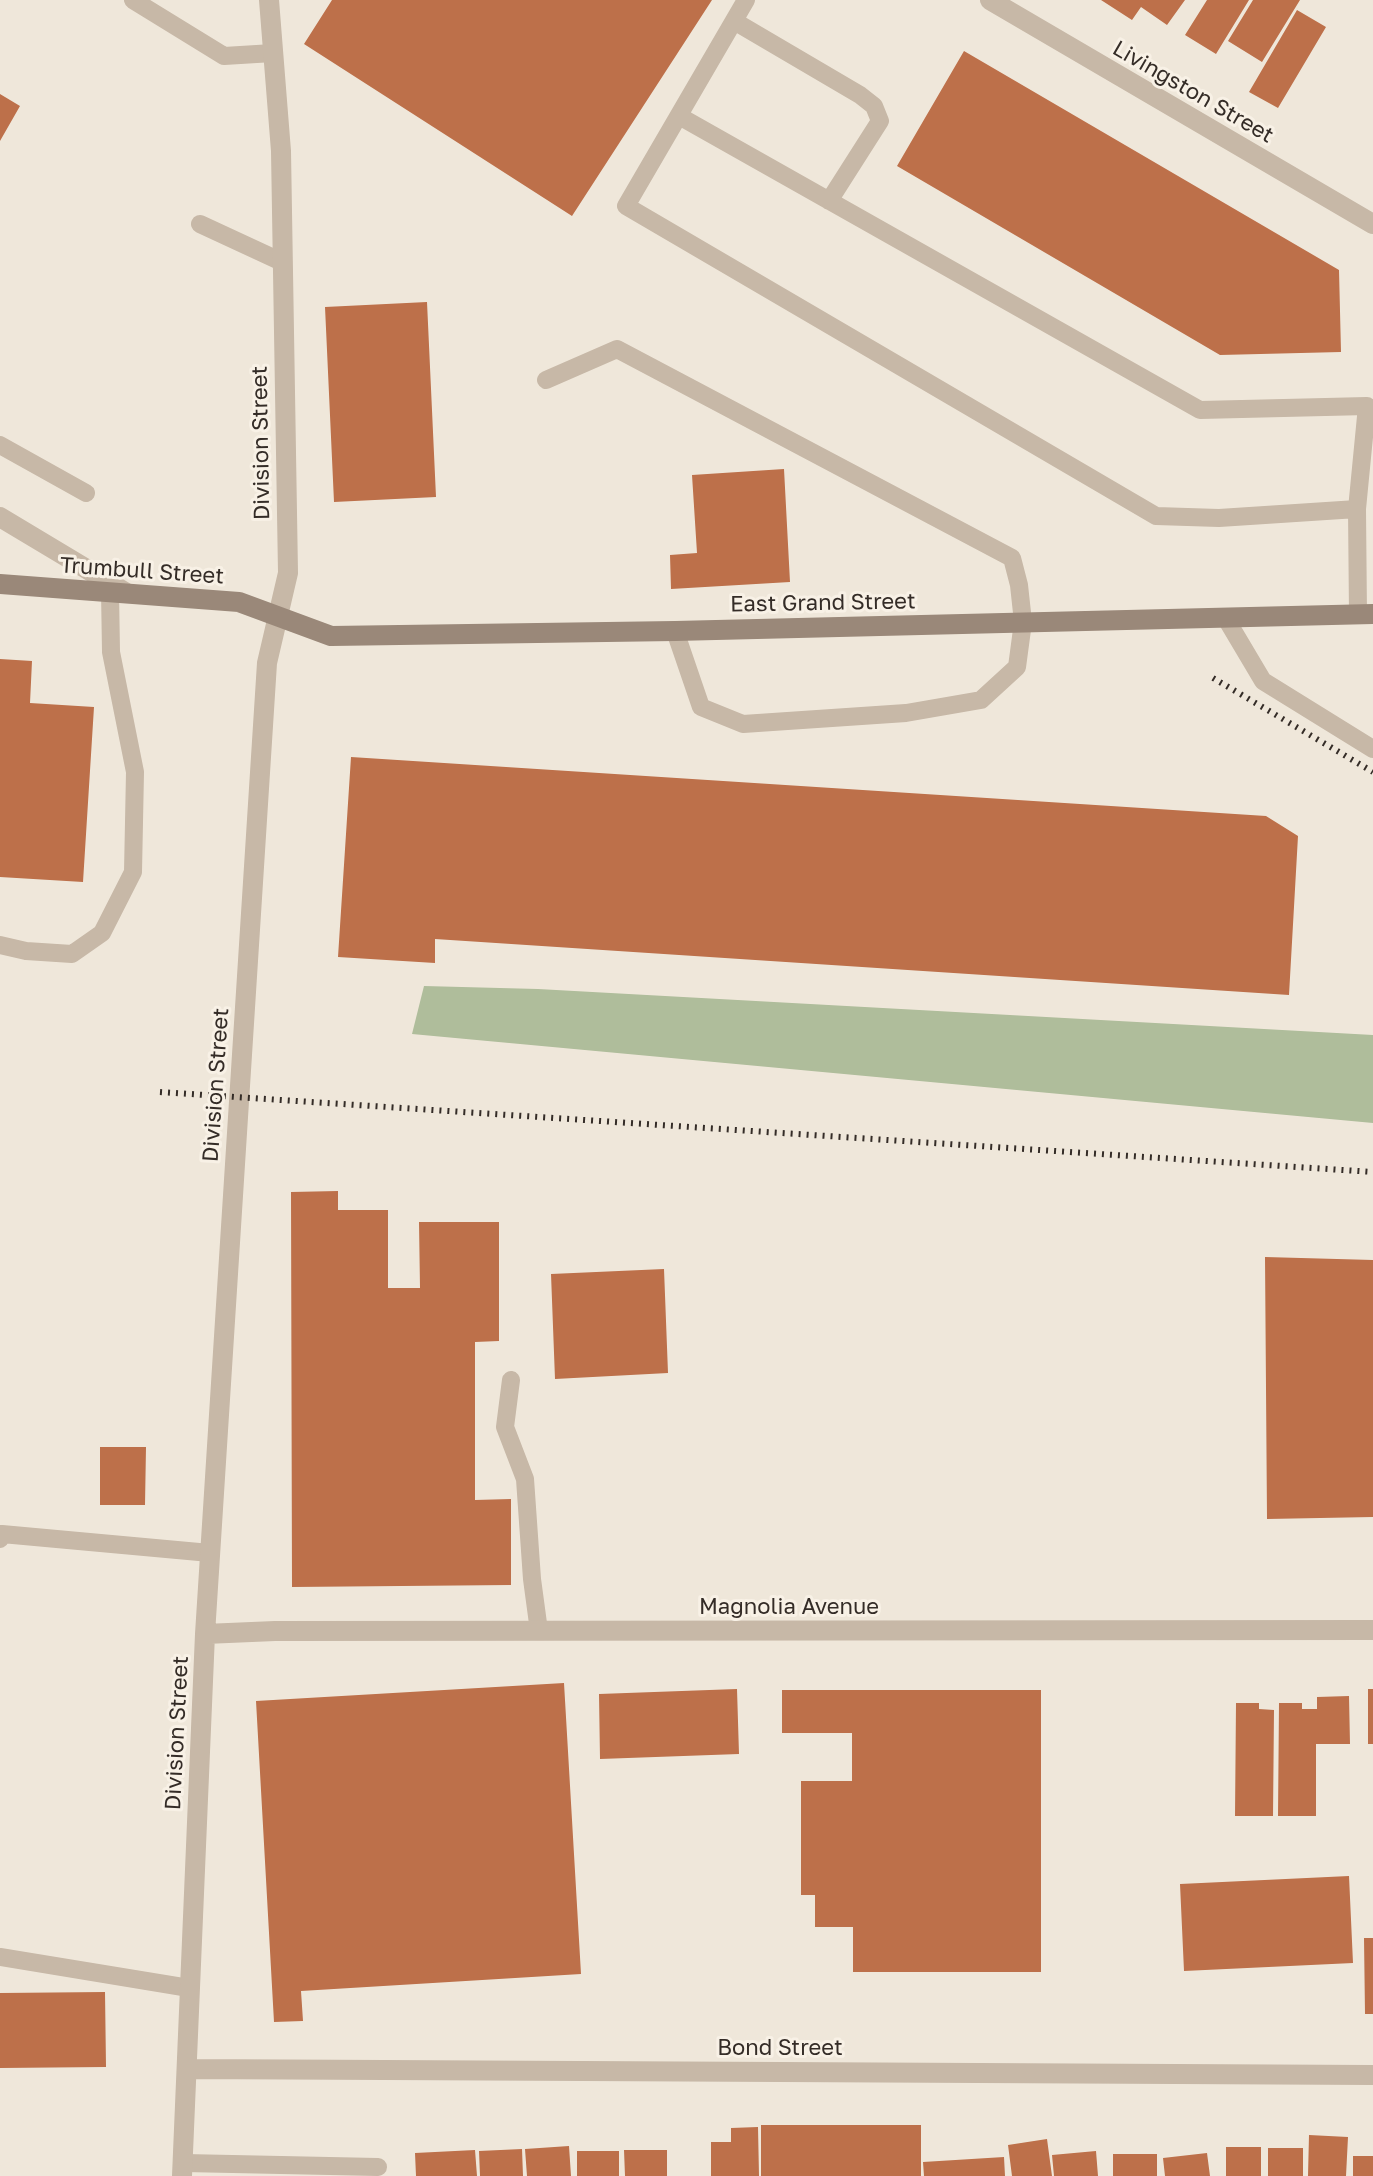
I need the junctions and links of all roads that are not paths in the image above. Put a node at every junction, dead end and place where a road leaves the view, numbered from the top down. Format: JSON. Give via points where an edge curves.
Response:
{"nodes":[{"id":1,"x":133,"y":0,"type":"edge"},
{"id":2,"x":269,"y":0,"type":"edge"},
{"id":3,"x":746,"y":0,"type":"edge"},
{"id":4,"x":990,"y":0,"type":"edge"},
{"id":5,"x":734,"y":21,"type":"junction"},
{"id":6,"x":273,"y":53,"type":"junction"},
{"id":7,"x":679,"y":116,"type":"junction"},
{"id":8,"x":829,"y":201,"type":"junction"},
{"id":9,"x":200,"y":224,"type":"dead end"},
{"id":10,"x":1373,"y":224,"type":"edge"},
{"id":11,"x":282,"y":262,"type":"junction"},
{"id":12,"x":546,"y":380,"type":"dead end"},
{"id":13,"x":1370,"y":401,"type":"edge"},
{"id":14,"x":0,"y":445,"type":"edge"},
{"id":15,"x":86,"y":493,"type":"dead end"},
{"id":16,"x":1357,"y":509,"type":"junction"},
{"id":17,"x":0,"y":517,"type":"edge"},
{"id":18,"x":0,"y":584,"type":"edge"},
{"id":19,"x":118,"y":592,"type":"junction"},
{"id":20,"x":1366,"y":614,"type":"edge"},
{"id":21,"x":278,"y":617,"type":"junction"},
{"id":22,"x":1225,"y":617,"type":"junction"},
{"id":23,"x":1023,"y":622,"type":"junction"},
{"id":24,"x":675,"y":631,"type":"junction"},
{"id":25,"x":1373,"y":749,"type":"edge"},
{"id":26,"x":0,"y":945,"type":"edge"},
{"id":27,"x":511,"y":1380,"type":"dead end"},
{"id":28,"x":1,"y":1535,"type":"edge"},
{"id":29,"x":210,"y":1553,"type":"junction"},
{"id":30,"x":1373,"y":1630,"type":"edge"},
{"id":31,"x":539,"y":1631,"type":"junction"},
{"id":32,"x":205,"y":1634,"type":"junction"},
{"id":33,"x":0,"y":1957,"type":"edge"},
{"id":34,"x":189,"y":1988,"type":"junction"},
{"id":35,"x":187,"y":2069,"type":"junction"},
{"id":36,"x":1373,"y":2075,"type":"edge"},
{"id":37,"x":378,"y":2167,"type":"dead end"},
{"id":38,"x":183,"y":2170,"type":"edge"}],
"edges":[{"from":1,"to":6,"type":"lane","via":[[224,56]]},
{"from":2,"to":6,"type":"street","name":"Division Street"},
{"from":3,"to":5,"type":"lane"},
{"from":4,"to":10,"type":"street","name":"Livingston Street"},
{"from":5,"to":7,"type":"lane"},
{"from":5,"to":8,"type":"lane","via":[[874,106],[880,121]]},
{"from":6,"to":11,"type":"street","name":"Division Street"},
{"from":7,"to":8,"type":"lane"},
{"from":7,"to":16,"type":"lane","via":[[626,206],[1156,516],[1219,518]]},
{"from":8,"to":13,"type":"lane","via":[[1200,410]]},
{"from":9,"to":11,"type":"lane"},
{"from":11,"to":21,"type":"street","name":"Division Street","via":[[288,573]]},
{"from":12,"to":23,"type":"lane","via":[[617,349],[1012,558]]},
{"from":13,"to":16,"type":"lane"},
{"from":14,"to":15,"type":"lane"},
{"from":16,"to":20,"type":"lane"},
{"from":17,"to":19,"type":"street"},
{"from":18,"to":19,"type":"street","name":"Trumbull Street"},
{"from":19,"to":21,"type":"street","name":"Trumbull Street","via":[[239,602]]},
{"from":19,"to":26,"type":"lane","via":[[111,652],[135,772],[133,872],[102,933],[72,954]]},
{"from":20,"to":22,"type":"street","name":"East Grand Street"},
{"from":21,"to":24,"type":"street","name":"East Grand Street","via":[[331,636]]},
{"from":21,"to":29,"type":"street","name":"Division Street","via":[[267,663]]},
{"from":22,"to":23,"type":"street","name":"East Grand Street"},
{"from":22,"to":25,"type":"lane","via":[[1263,681]]},
{"from":23,"to":24,"type":"street","name":"East Grand Street"},
{"from":23,"to":24,"type":"lane","via":[[1017,667],[981,700],[906,713],[743,724],[701,707]]},
{"from":27,"to":31,"type":"lane","via":[[505,1427],[525,1479]]},
{"from":28,"to":29,"type":"lane"},
{"from":29,"to":32,"type":"street","name":"Division Street"},
{"from":30,"to":31,"type":"street","name":"Magnolia Avenue"},
{"from":31,"to":32,"type":"street","name":"Magnolia Avenue"},
{"from":32,"to":34,"type":"street","name":"Division Street"},
{"from":33,"to":34,"type":"lane"},
{"from":34,"to":35,"type":"street","name":"Division Street"},
{"from":35,"to":36,"type":"street","name":"Bond Street"},
{"from":35,"to":38,"type":"street","name":"Division Street"},
{"from":37,"to":38,"type":"lane"}]}
